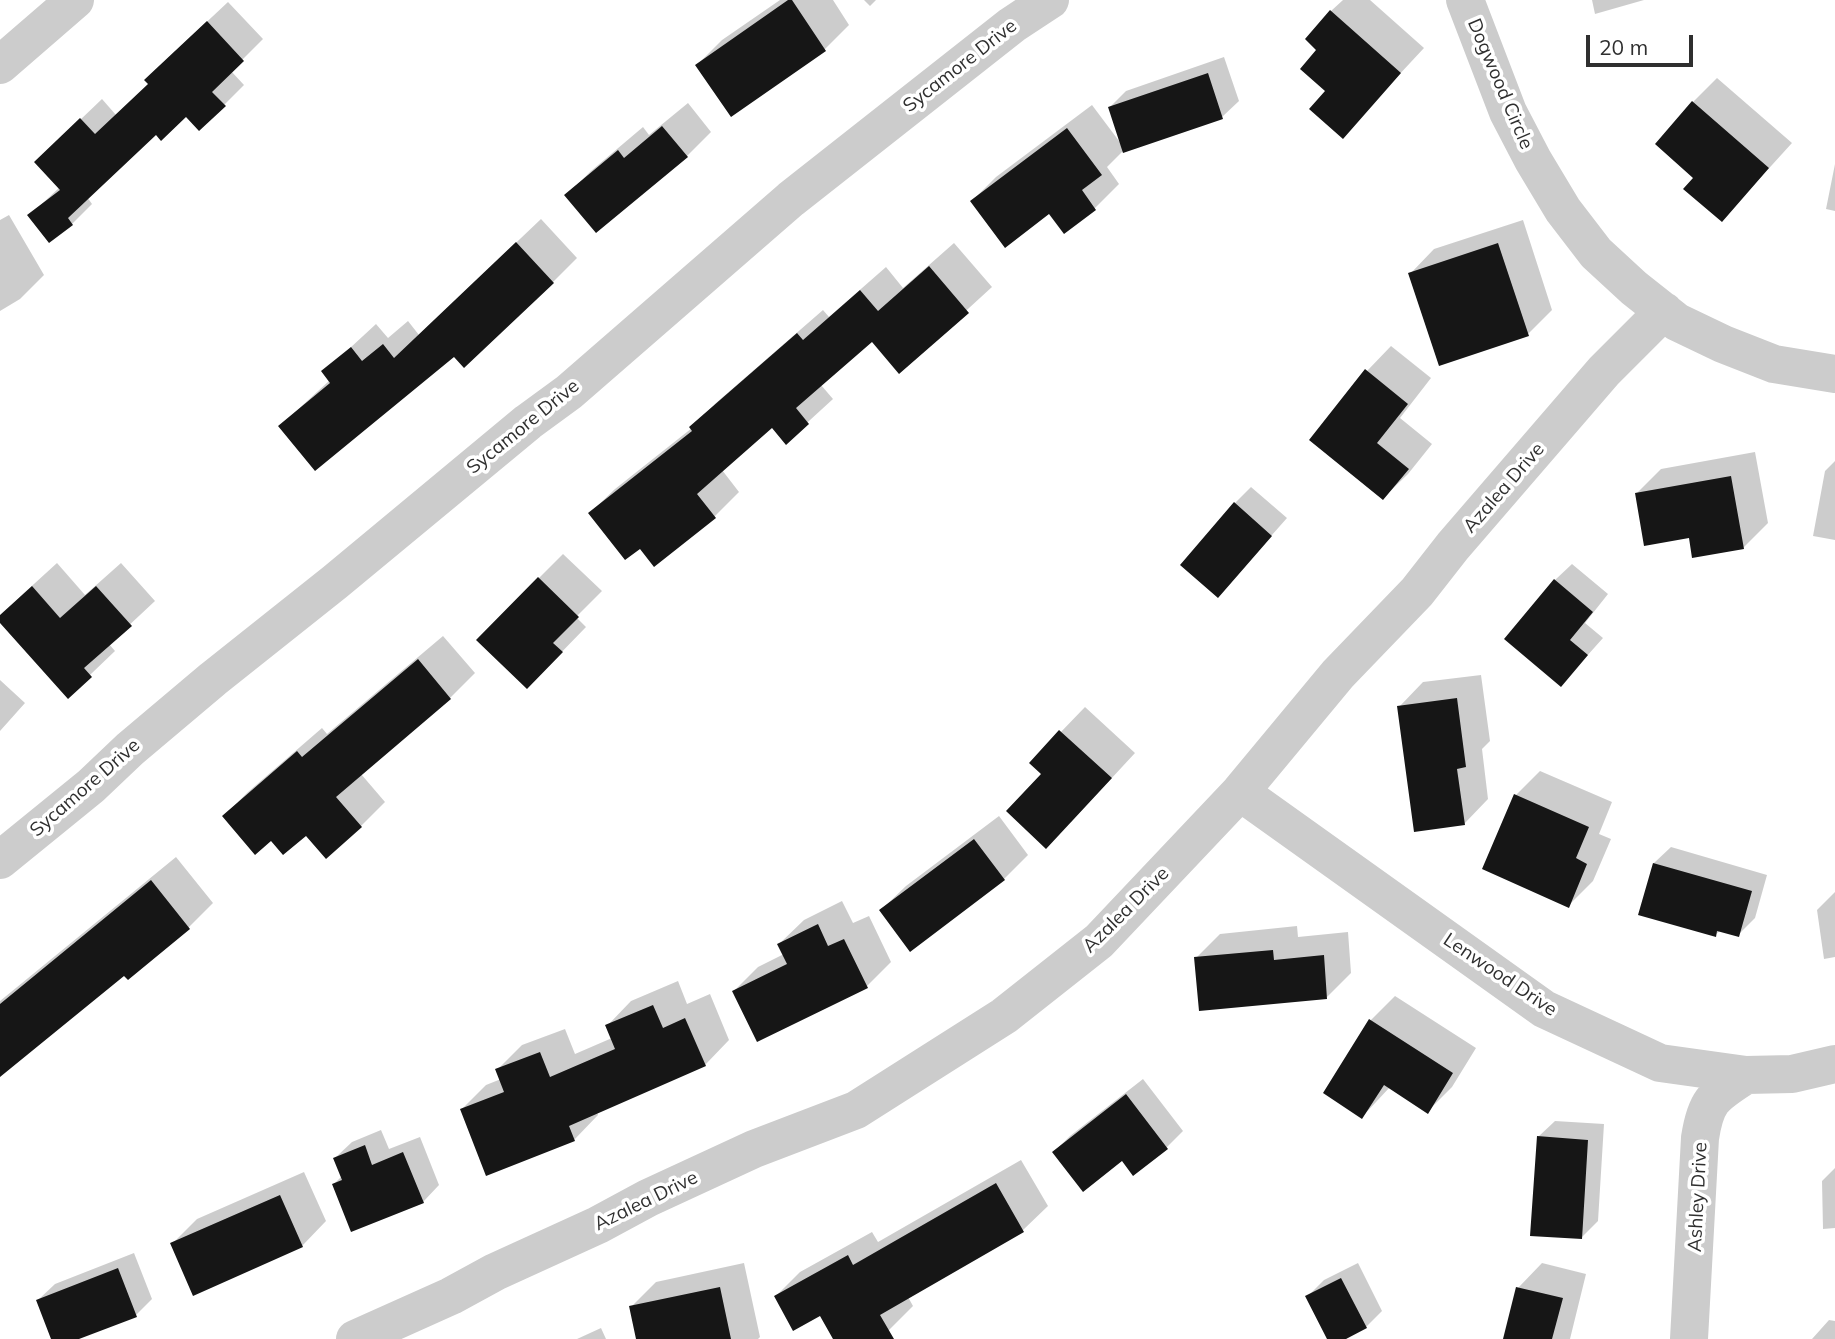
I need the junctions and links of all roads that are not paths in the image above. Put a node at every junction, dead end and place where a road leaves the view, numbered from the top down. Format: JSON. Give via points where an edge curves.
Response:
{"nodes":[{"id":1,"x":75,"y":0,"type":"edge"},
{"id":2,"x":1050,"y":0,"type":"edge"},
{"id":3,"x":1465,"y":0,"type":"edge"},
{"id":4,"x":0,"y":65,"type":"edge"},
{"id":5,"x":1664,"y":311,"type":"junction"},
{"id":6,"x":1835,"y":374,"type":"edge"},
{"id":7,"x":1240,"y":792,"type":"junction"},
{"id":8,"x":0,"y":860,"type":"edge"},
{"id":9,"x":1835,"y":1064,"type":"edge"},
{"id":10,"x":1746,"y":1075,"type":"junction"},
{"id":11,"x":355,"y":1339,"type":"edge"},
{"id":12,"x":1689,"y":1339,"type":"edge"}],
"edges":[{"from":1,"to":4,"type":"street"},
{"from":2,"to":8,"type":"street","name":"Sycamore Drive","via":[[791,199],[569,392],[130,748],[92,786]]},
{"from":3,"to":5,"type":"street","name":"Dogwood Circle","via":[[1507,112],[1563,211],[1596,253]]},
{"from":5,"to":6,"type":"street","name":"Dogwood Circle","via":[[1677,322],[1761,359]]},
{"from":5,"to":7,"type":"street","name":"Azalea Drive","via":[[1604,371]]},
{"from":7,"to":10,"type":"street","name":"Lenwood Drive","via":[[1544,1009],[1660,1063]]},
{"from":7,"to":11,"type":"street","name":"Azalea Drive","via":[[1099,941],[1004,1016],[856,1110],[754,1149]]},
{"from":9,"to":10,"type":"street","name":"Lenwood Drive","via":[[1792,1074]]},
{"from":10,"to":12,"type":"street","name":"Ashley Drive","via":[[1715,1095],[1704,1116]]}]}
